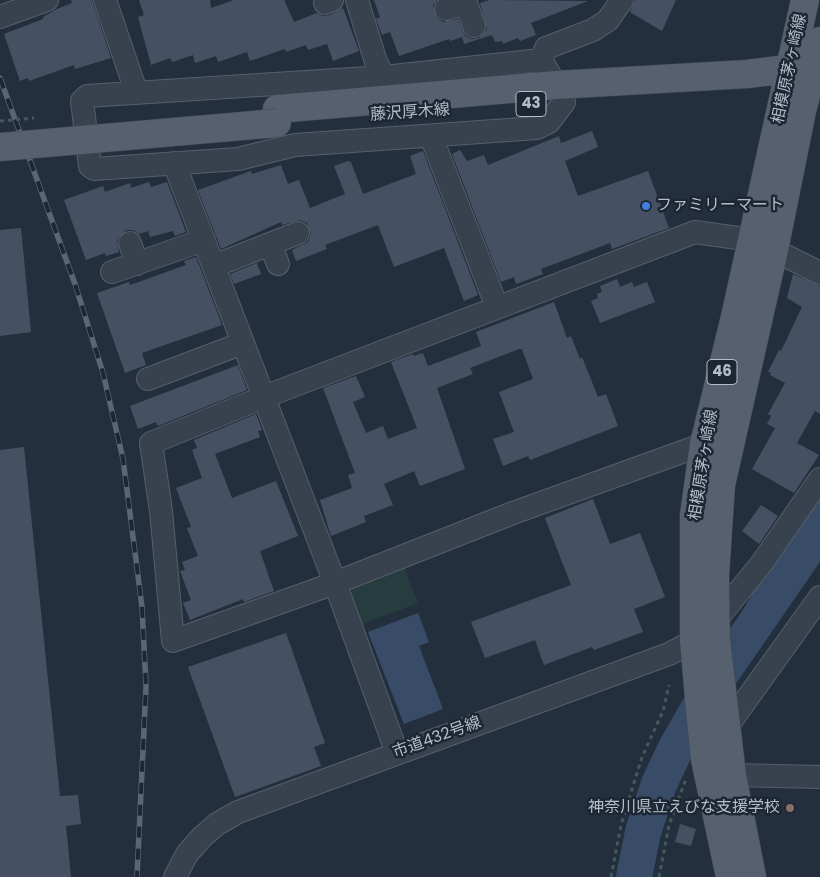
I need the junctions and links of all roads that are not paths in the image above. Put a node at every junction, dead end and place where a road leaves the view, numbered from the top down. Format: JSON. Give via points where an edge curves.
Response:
{"nodes":[{"id":1,"x":47,"y":0,"type":"edge"},
{"id":2,"x":105,"y":0,"type":"edge"},
{"id":3,"x":357,"y":0,"type":"edge"},
{"id":4,"x":622,"y":0,"type":"edge"},
{"id":5,"x":805,"y":0,"type":"edge"},
{"id":6,"x":459,"y":4,"type":"edge"},
{"id":7,"x":4,"y":11,"type":"edge"},
{"id":8,"x":474,"y":26,"type":"dead end"},
{"id":9,"x":541,"y":60,"type":"junction"},
{"id":10,"x":808,"y":69,"type":"edge"},
{"id":11,"x":384,"y":77,"type":"junction"},
{"id":12,"x":136,"y":92,"type":"junction"},
{"id":13,"x":560,"y":93,"type":"junction"},
{"id":14,"x":278,"y":116,"type":"junction"},
{"id":15,"x":0,"y":131,"type":"edge"},
{"id":16,"x":431,"y":136,"type":"junction"},
{"id":17,"x":0,"y":147,"type":"edge"},
{"id":18,"x":174,"y":163,"type":"junction"},
{"id":19,"x":298,"y":233,"type":"dead end"},
{"id":20,"x":204,"y":240,"type":"junction"},
{"id":21,"x":763,"y":245,"type":"junction"},
{"id":22,"x":214,"y":266,"type":"junction"},
{"id":23,"x":112,"y":272,"type":"dead end"},
{"id":24,"x":820,"y":273,"type":"edge"},
{"id":25,"x":497,"y":307,"type":"junction"},
{"id":26,"x":243,"y":343,"type":"junction"},
{"id":27,"x":158,"y":369,"type":"dead end"},
{"id":28,"x":264,"y":397,"type":"junction"},
{"id":29,"x":704,"y":444,"type":"junction"},
{"id":30,"x":820,"y":479,"type":"edge"},
{"id":31,"x":335,"y":583,"type":"junction"},
{"id":32,"x":820,"y":597,"type":"edge"},
{"id":33,"x":705,"y":642,"type":"junction"},
{"id":34,"x":725,"y":723,"type":"junction"},
{"id":35,"x":704,"y":752,"type":"junction"},
{"id":36,"x":397,"y":753,"type":"junction"},
{"id":37,"x":732,"y":775,"type":"junction"},
{"id":38,"x":820,"y":777,"type":"edge"},
{"id":39,"x":175,"y":877,"type":"edge"},
{"id":40,"x":730,"y":877,"type":"edge"},
{"id":41,"x":752,"y":877,"type":"edge"}],
"edges":[{"from":1,"to":7,"type":"street"},
{"from":2,"to":12,"type":"street"},
{"from":3,"to":11,"type":"street","via":[[376,62]]},
{"from":4,"to":9,"type":"street","via":[[608,20],[592,30],[546,48]]},
{"from":5,"to":10,"type":"main road","name":"相模原茅ヶ崎線","number":"46"},
{"from":6,"to":8,"type":"street"},
{"from":9,"to":11,"type":"street"},
{"from":9,"to":13,"type":"street"},
{"from":10,"to":13,"type":"main road","name":"藤沢厚木線","number":"43"},
{"from":10,"to":21,"type":"main road","name":"相模原茅ヶ崎線","number":"46"},
{"from":11,"to":12,"type":"street"},
{"from":12,"to":18,"type":"street","via":[[87,96],[82,101],[90,166],[94,169]]},
{"from":13,"to":14,"type":"main road","name":"藤沢厚木線","number":"43"},
{"from":13,"to":16,"type":"street","via":[[550,122],[537,128]]},
{"from":14,"to":15,"type":"main road","name":"藤沢厚木線","number":"43"},
{"from":14,"to":17,"type":"main road","name":"藤沢厚木線","number":"43","bridge":true},
{"from":16,"to":18,"type":"street","via":[[295,145],[238,159]]},
{"from":16,"to":25,"type":"street"},
{"from":18,"to":20,"type":"street"},
{"from":19,"to":22,"type":"street","via":[[274,254]]},
{"from":20,"to":22,"type":"street"},
{"from":20,"to":23,"type":"street","via":[[134,253]]},
{"from":21,"to":24,"type":"street"},
{"from":21,"to":25,"type":"street","via":[[695,232]]},
{"from":21,"to":29,"type":"main road","name":"相模原茅ヶ崎線","number":"46"},
{"from":21,"to":33,"type":"main road","name":"相模原茅ヶ崎線","number":"46","via":[[722,485],[715,575]]},
{"from":22,"to":26,"type":"street"},
{"from":25,"to":28,"type":"street"},
{"from":26,"to":27,"type":"street"},
{"from":26,"to":28,"type":"street"},
{"from":28,"to":31,"type":"street"},
{"from":28,"to":31,"type":"street","via":[[151,443],[173,641]]},
{"from":29,"to":31,"type":"street","via":[[513,513]]},
{"from":29,"to":33,"type":"main road","name":"相模原茅ヶ崎線","number":"46","via":[[694,515]]},
{"from":30,"to":33,"type":"street"},
{"from":31,"to":36,"type":"street"},
{"from":32,"to":34,"type":"street"},
{"from":33,"to":34,"type":"main road","name":"相模原茅ヶ崎線","number":"46"},
{"from":33,"to":35,"type":"main road","name":"相模原茅ヶ崎線","number":"46"},
{"from":33,"to":36,"type":"street","name":"市道432号線"},
{"from":34,"to":35,"type":"street"},
{"from":34,"to":37,"type":"main road","name":"相模原茅ヶ崎線","number":"46"},
{"from":35,"to":40,"type":"main road","name":"相模原茅ヶ崎線","number":"46"},
{"from":36,"to":39,"type":"street","name":"市道432号線","via":[[238,812],[201,838],[187,854]]},
{"from":37,"to":38,"type":"street"},
{"from":37,"to":41,"type":"main road","name":"相模原茅ヶ崎線","number":"46"}]}
